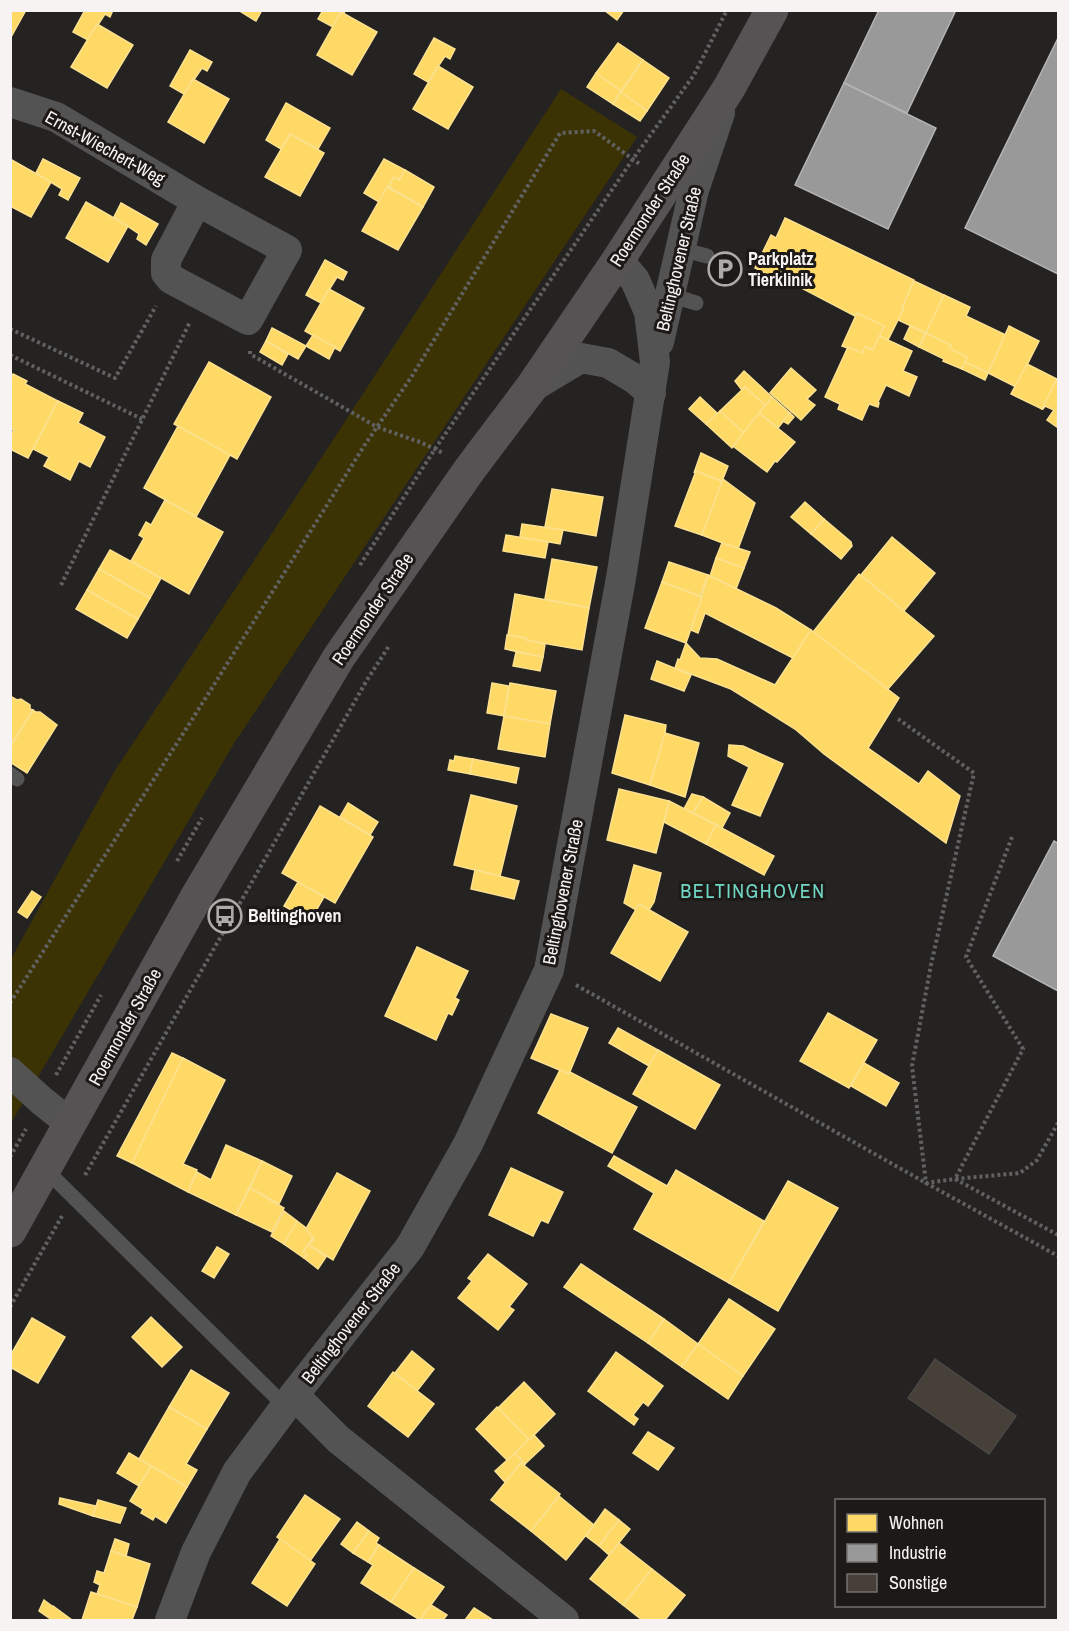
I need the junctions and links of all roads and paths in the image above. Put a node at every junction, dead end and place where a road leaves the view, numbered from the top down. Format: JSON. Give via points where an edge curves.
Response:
{"nodes":[{"id":1,"x":772,"y":10,"type":"edge"},
{"id":2,"x":729,"y":88,"type":"junction"},
{"id":3,"x":10,"y":102,"type":"edge"},
{"id":4,"x":666,"y":186,"type":"junction"},
{"id":5,"x":197,"y":201,"type":"junction"},
{"id":6,"x":618,"y":260,"type":"junction"},
{"id":7,"x":171,"y":279,"type":"junction"},
{"id":8,"x":202,"y":296,"type":"junction"},
{"id":9,"x":248,"y":320,"type":"junction"},
{"id":10,"x":10,"y":329,"type":"edge"},
{"id":11,"x":10,"y":354,"type":"edge"},
{"id":12,"x":655,"y":362,"type":"junction"},
{"id":13,"x":531,"y":388,"type":"junction"},
{"id":14,"x":651,"y":393,"type":"junction"},
{"id":15,"x":142,"y":419,"type":"junction"},
{"id":16,"x":377,"y":428,"type":"junction"},
{"id":17,"x":470,"y":469,"type":"junction"},
{"id":18,"x":61,"y":585,"type":"dead end"},
{"id":19,"x":393,"y":641,"type":"dead end"},
{"id":20,"x":898,"y":719,"type":"dead end"},
{"id":21,"x":1012,"y":837,"type":"dead end"},
{"id":22,"x":549,"y":970,"type":"junction"},
{"id":23,"x":10,"y":1003,"type":"edge"},
{"id":24,"x":10,"y":1072,"type":"edge"},
{"id":25,"x":1059,"y":1123,"type":"edge"},
{"id":26,"x":71,"y":1124,"type":"junction"},
{"id":27,"x":45,"y":1169,"type":"junction"},
{"id":28,"x":955,"y":1179,"type":"junction"},
{"id":29,"x":926,"y":1183,"type":"junction"},
{"id":30,"x":73,"y":1196,"type":"junction"},
{"id":31,"x":10,"y":1232,"type":"edge"},
{"id":32,"x":1059,"y":1235,"type":"edge"},
{"id":33,"x":1059,"y":1256,"type":"edge"},
{"id":34,"x":10,"y":1307,"type":"edge"},
{"id":35,"x":289,"y":1400,"type":"junction"},
{"id":36,"x":170,"y":1620,"type":"edge"},
{"id":37,"x":564,"y":1620,"type":"edge"}],
"edges":[{"from":1,"to":2,"type":"main road","name":"Roermonder Straße"},
{"from":2,"to":4,"type":"main road","name":"Roermonder Straße"},
{"from":2,"to":12,"type":"street","name":"Beltinghovener Straße","via":[[694,190],[694,252],[683,299]]},
{"from":3,"to":5,"type":"street","name":"Ernst-Wiechert-Weg","via":[[56,117]]},
{"from":4,"to":6,"type":"main road","name":"Roermonder Straße"},
{"from":4,"to":16,"type":"path","via":[[594,131],[560,133]]},
{"from":5,"to":7,"type":"street","via":[[166,260],[166,273]]},
{"from":5,"to":9,"type":"street","name":"Ernst-Wiechert-Weg","via":[[287,250]]},
{"from":6,"to":12,"type":"street","name":"Beltinghovener Straße","via":[[635,280],[649,312]]},
{"from":6,"to":13,"type":"main road","name":"Roermonder Straße"},
{"from":7,"to":8,"type":"street"},
{"from":7,"to":10,"type":"path","via":[[115,378]]},
{"from":8,"to":9,"type":"street"},
{"from":8,"to":15,"type":"path"},
{"from":9,"to":16,"type":"path","via":[[250,354]]},
{"from":11,"to":15,"type":"path"},
{"from":12,"to":14,"type":"street","name":"Beltinghovener Straße"},
{"from":13,"to":14,"type":"street","via":[[581,358],[608,363]]},
{"from":13,"to":17,"type":"main road","name":"Roermonder Straße"},
{"from":14,"to":22,"type":"street","name":"Beltinghovener Straße"},
{"from":15,"to":18,"type":"path"},
{"from":16,"to":17,"type":"path","via":[[435,448]]},
{"from":16,"to":23,"type":"path"},
{"from":17,"to":26,"type":"main road","name":"Roermonder Straße","via":[[339,657],[197,896]]},
{"from":19,"to":30,"type":"path","via":[[367,680]]},
{"from":20,"to":29,"type":"path","via":[[974,773],[912,1066]]},
{"from":21,"to":28,"type":"path","via":[[966,957],[1023,1049]]},
{"from":22,"to":29,"type":"path"},
{"from":22,"to":35,"type":"street","name":"Beltinghovener Straße","via":[[468,1144],[410,1246]]},
{"from":24,"to":26,"type":"street"},
{"from":25,"to":28,"type":"path","via":[[1037,1160],[1020,1173]]},
{"from":26,"to":27,"type":"main road","name":"Roermonder Straße"},
{"from":27,"to":30,"type":"lane"},
{"from":27,"to":31,"type":"main road","name":"Roermonder Straße"},
{"from":28,"to":29,"type":"path"},
{"from":28,"to":32,"type":"path"},
{"from":29,"to":33,"type":"path"},
{"from":30,"to":34,"type":"path"},
{"from":30,"to":35,"type":"lane"},
{"from":35,"to":36,"type":"street","name":"Beltinghovener Straße","via":[[237,1472],[196,1552]]},
{"from":35,"to":37,"type":"street","name":"Beltinghovener Straße"}]}
